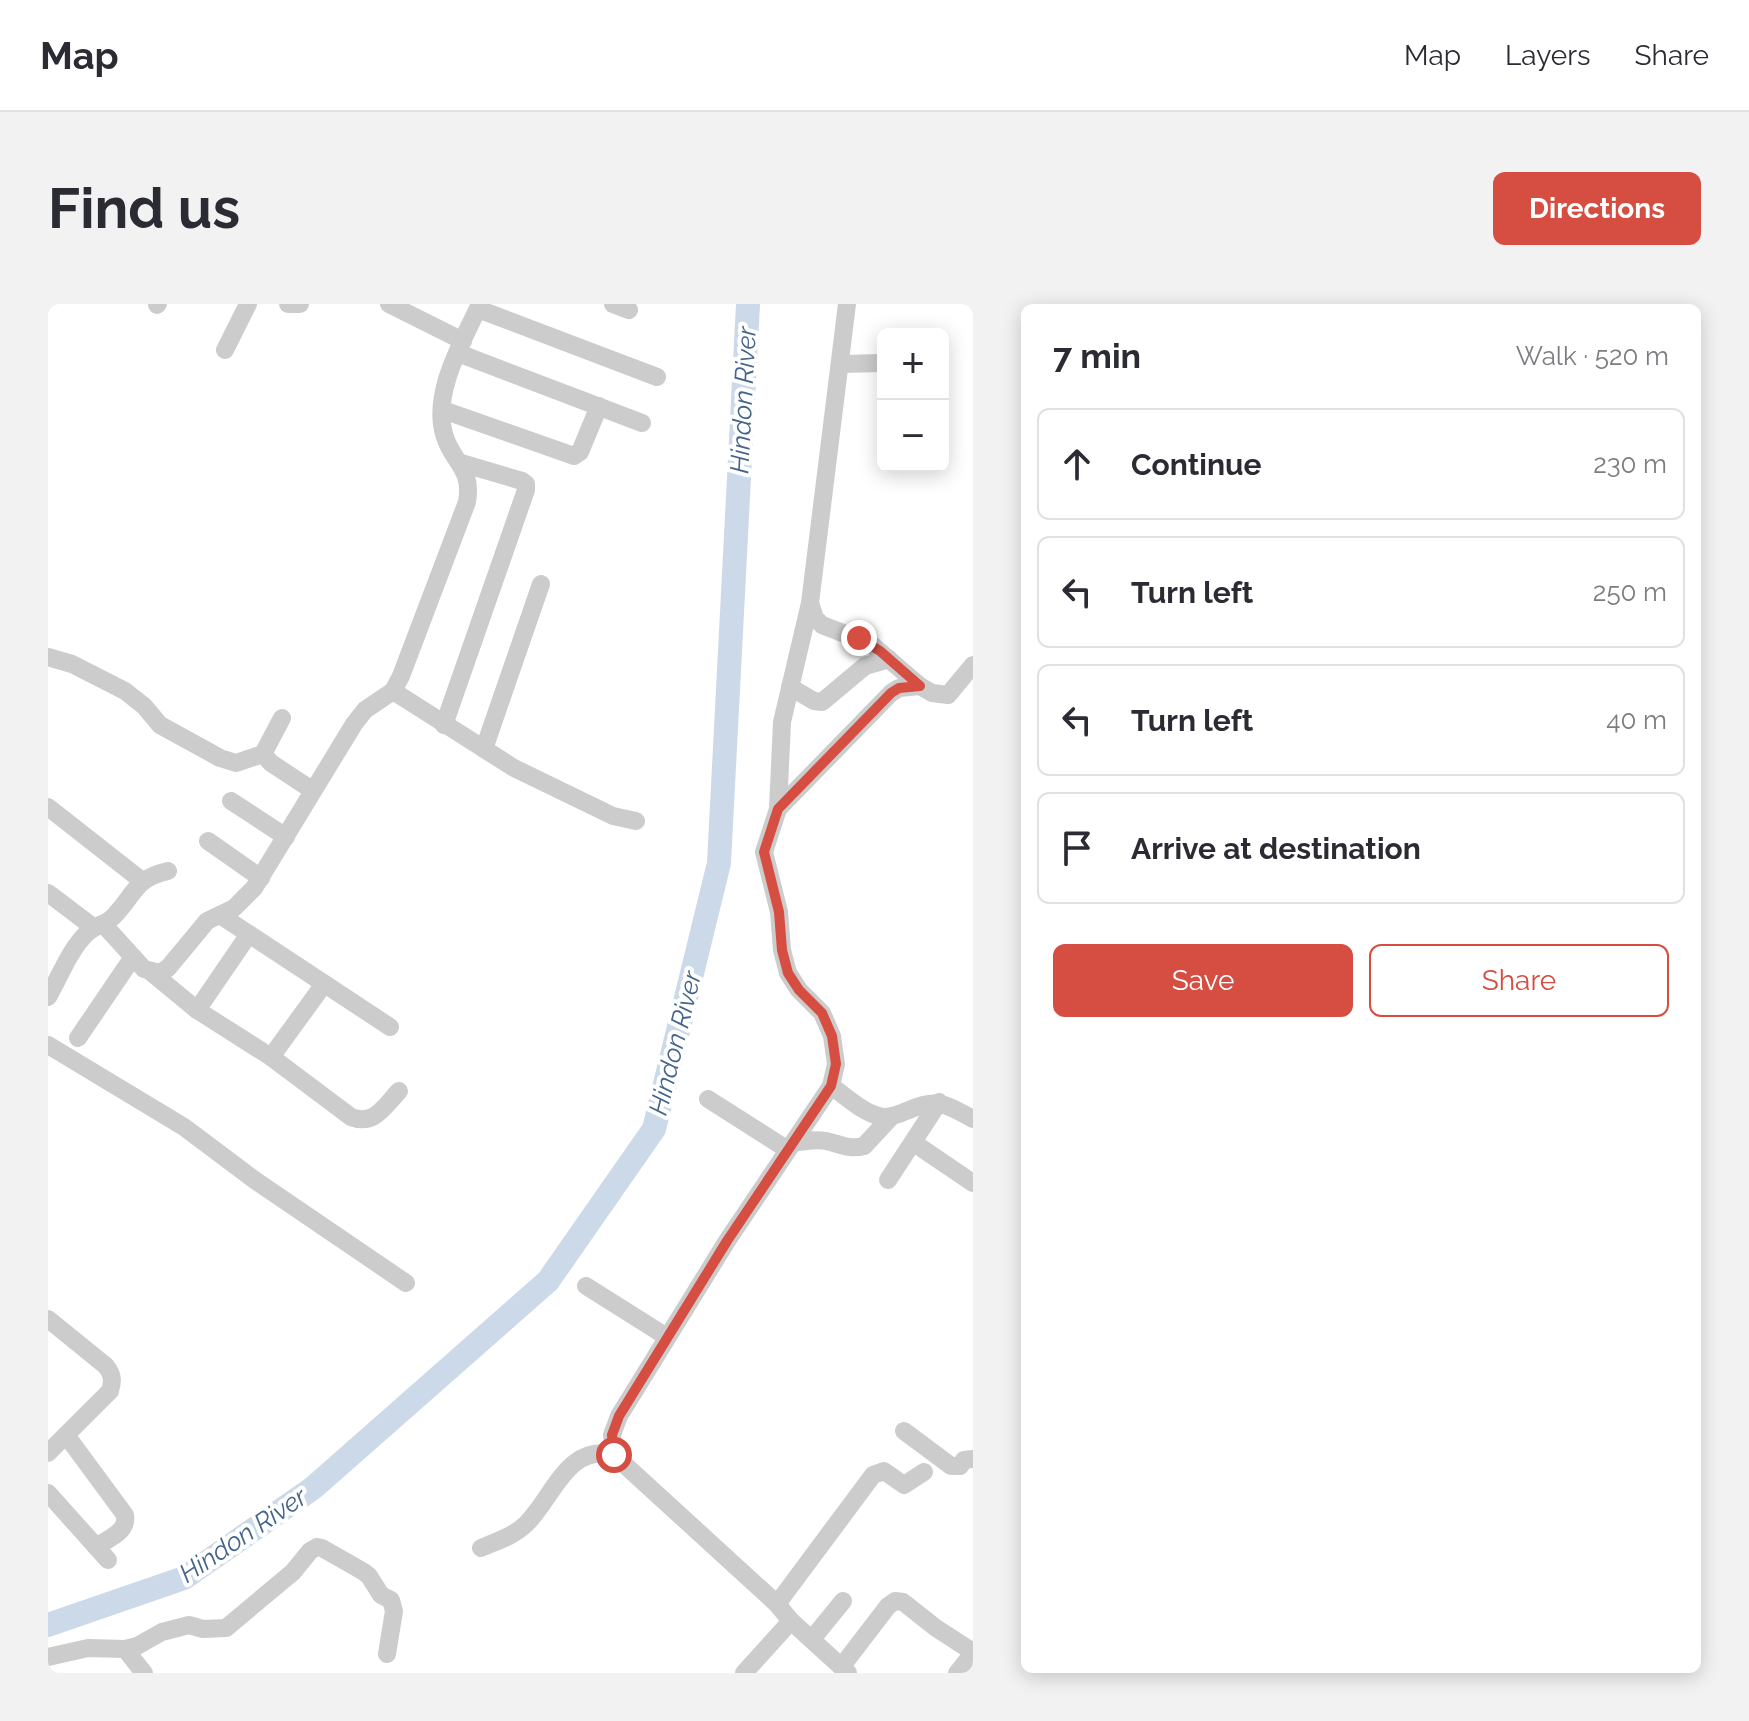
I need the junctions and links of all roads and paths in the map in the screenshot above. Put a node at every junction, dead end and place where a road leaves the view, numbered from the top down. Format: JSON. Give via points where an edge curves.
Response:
{"nodes":[{"id":1,"x":248,"y":304,"type":"edge"},
{"id":2,"x":288,"y":304,"type":"edge"},
{"id":3,"x":300,"y":304,"type":"edge"},
{"id":4,"x":389,"y":304,"type":"edge"},
{"id":5,"x":847,"y":304,"type":"edge"},
{"id":6,"x":479,"y":306,"type":"edge"},
{"id":7,"x":461,"y":347,"type":"junction"},
{"id":8,"x":225,"y":350,"type":"dead end"},
{"id":9,"x":877,"y":363,"type":"edge"},
{"id":10,"x":840,"y":364,"type":"junction"},
{"id":11,"x":657,"y":377,"type":"dead end"},
{"id":12,"x":599,"y":406,"type":"junction"},
{"id":13,"x":443,"y":410,"type":"junction"},
{"id":14,"x":642,"y":423,"type":"dead end"},
{"id":15,"x":461,"y":463,"type":"junction"},
{"id":16,"x":541,"y":584,"type":"dead end"},
{"id":17,"x":810,"y":603,"type":"junction"},
{"id":18,"x":48,"y":657,"type":"edge"},
{"id":19,"x":889,"y":659,"type":"junction"},
{"id":20,"x":973,"y":665,"type":"edge"},
{"id":21,"x":920,"y":686,"type":"junction"},
{"id":22,"x":790,"y":687,"type":"junction"},
{"id":23,"x":393,"y":691,"type":"junction"},
{"id":24,"x":282,"y":718,"type":"dead end"},
{"id":25,"x":444,"y":725,"type":"junction"},
{"id":26,"x":484,"y":749,"type":"junction"},
{"id":27,"x":263,"y":754,"type":"junction"},
{"id":28,"x":312,"y":790,"type":"junction"},
{"id":29,"x":231,"y":801,"type":"dead end"},
{"id":30,"x":48,"y":807,"type":"edge"},
{"id":31,"x":778,"y":809,"type":"junction"},
{"id":32,"x":636,"y":821,"type":"dead end"},
{"id":33,"x":286,"y":837,"type":"junction"},
{"id":34,"x":208,"y":841,"type":"dead end"},
{"id":35,"x":168,"y":871,"type":"dead end"},
{"id":36,"x":261,"y":878,"type":"junction"},
{"id":37,"x":141,"y":880,"type":"junction"},
{"id":38,"x":50,"y":901,"type":"edge"},
{"id":39,"x":220,"y":915,"type":"junction"},
{"id":40,"x":99,"y":926,"type":"junction"},
{"id":41,"x":249,"y":934,"type":"junction"},
{"id":42,"x":133,"y":957,"type":"junction"},
{"id":43,"x":151,"y":972,"type":"junction"},
{"id":44,"x":324,"y":984,"type":"junction"},
{"id":45,"x":48,"y":997,"type":"edge"},
{"id":46,"x":197,"y":1010,"type":"junction"},
{"id":47,"x":390,"y":1027,"type":"dead end"},
{"id":48,"x":78,"y":1038,"type":"dead end"},
{"id":49,"x":48,"y":1045,"type":"edge"},
{"id":50,"x":271,"y":1057,"type":"junction"},
{"id":51,"x":831,"y":1086,"type":"junction"},
{"id":52,"x":399,"y":1091,"type":"dead end"},
{"id":53,"x":708,"y":1099,"type":"dead end"},
{"id":54,"x":939,"y":1102,"type":"junction"},
{"id":55,"x":891,"y":1117,"type":"junction"},
{"id":56,"x":973,"y":1119,"type":"edge"},
{"id":57,"x":914,"y":1143,"type":"junction"},
{"id":58,"x":790,"y":1146,"type":"junction"},
{"id":59,"x":888,"y":1180,"type":"dead end"},
{"id":60,"x":973,"y":1183,"type":"edge"},
{"id":61,"x":406,"y":1283,"type":"dead end"},
{"id":62,"x":586,"y":1286,"type":"dead end"},
{"id":63,"x":48,"y":1319,"type":"edge"},
{"id":64,"x":667,"y":1337,"type":"junction"},
{"id":65,"x":904,"y":1431,"type":"dead end"},
{"id":66,"x":66,"y":1435,"type":"junction"},
{"id":67,"x":48,"y":1453,"type":"edge"},
{"id":68,"x":614,"y":1455,"type":"junction"},
{"id":69,"x":973,"y":1459,"type":"edge"},
{"id":70,"x":924,"y":1472,"type":"dead end"},
{"id":71,"x":48,"y":1493,"type":"edge"},
{"id":72,"x":481,"y":1548,"type":"dead end"},
{"id":73,"x":843,"y":1601,"type":"dead end"},
{"id":74,"x":777,"y":1604,"type":"junction"},
{"id":75,"x":791,"y":1621,"type":"junction"},
{"id":76,"x":812,"y":1639,"type":"junction"},
{"id":77,"x":125,"y":1649,"type":"junction"},
{"id":78,"x":973,"y":1653,"type":"edge"},
{"id":79,"x":387,"y":1654,"type":"dead end"},
{"id":80,"x":48,"y":1657,"type":"edge"},
{"id":81,"x":845,"y":1670,"type":"edge"},
{"id":82,"x":144,"y":1673,"type":"edge"},
{"id":83,"x":744,"y":1673,"type":"edge"},
{"id":84,"x":957,"y":1673,"type":"edge"}],
"edges":[{"from":1,"to":8,"type":"street"},
{"from":2,"to":3,"type":"street"},
{"from":4,"to":7,"type":"street"},
{"from":5,"to":10,"type":"street"},
{"from":6,"to":7,"type":"street"},
{"from":6,"to":11,"type":"street"},
{"from":7,"to":12,"type":"street"},
{"from":7,"to":13,"type":"street"},
{"from":9,"to":10,"type":"street"},
{"from":10,"to":17,"type":"street"},
{"from":12,"to":13,"type":"street","via":[[574,456]]},
{"from":12,"to":14,"type":"street"},
{"from":13,"to":15,"type":"street","via":[[444,436]]},
{"from":15,"to":23,"type":"street","via":[[469,481],[467,502]]},
{"from":15,"to":25,"type":"street","via":[[522,481],[526,490]]},
{"from":16,"to":26,"type":"street"},
{"from":17,"to":19,"type":"street","via":[[822,625],[871,644]]},
{"from":17,"to":22,"type":"street"},
{"from":18,"to":27,"type":"street","via":[[125,691],[160,725],[220,758],[236,763]]},
{"from":19,"to":21,"type":"street"},
{"from":19,"to":22,"type":"street","via":[[865,666],[822,702]]},
{"from":20,"to":21,"type":"street","via":[[948,695]]},
{"from":21,"to":31,"type":"street","via":[[891,693]]},
{"from":22,"to":31,"type":"street","via":[[781,733]]},
{"from":23,"to":25,"type":"street"},
{"from":23,"to":28,"type":"street","via":[[365,710]]},
{"from":24,"to":27,"type":"street"},
{"from":25,"to":26,"type":"street"},
{"from":26,"to":32,"type":"street","via":[[576,799]]},
{"from":27,"to":28,"type":"street"},
{"from":28,"to":33,"type":"street"},
{"from":29,"to":33,"type":"street"},
{"from":30,"to":37,"type":"street"},
{"from":31,"to":51,"type":"street","via":[[764,852],[782,950],[794,982],[826,1021],[836,1064]]},
{"from":33,"to":36,"type":"street"},
{"from":34,"to":36,"type":"street"},
{"from":35,"to":37,"type":"street"},
{"from":36,"to":39,"type":"street","via":[[245,899]]},
{"from":37,"to":40,"type":"street","via":[[116,914]]},
{"from":38,"to":40,"type":"street"},
{"from":39,"to":41,"type":"street"},
{"from":39,"to":43,"type":"street","via":[[207,921],[168,968]]},
{"from":40,"to":42,"type":"street"},
{"from":40,"to":45,"type":"street","via":[[77,946]]},
{"from":41,"to":44,"type":"street"},
{"from":41,"to":46,"type":"street"},
{"from":42,"to":43,"type":"street"},
{"from":42,"to":48,"type":"street"},
{"from":43,"to":46,"type":"street"},
{"from":44,"to":47,"type":"street"},
{"from":44,"to":50,"type":"street"},
{"from":46,"to":50,"type":"street"},
{"from":49,"to":61,"type":"street","via":[[184,1127]]},
{"from":50,"to":52,"type":"street","via":[[362,1121],[373,1119]]},
{"from":51,"to":55,"type":"street","via":[[872,1113]]},
{"from":51,"to":58,"type":"street"},
{"from":53,"to":58,"type":"street"},
{"from":54,"to":55,"type":"street"},
{"from":54,"to":56,"type":"street"},
{"from":54,"to":57,"type":"street"},
{"from":55,"to":58,"type":"street","via":[[864,1146],[825,1141]]},
{"from":57,"to":59,"type":"street"},
{"from":57,"to":60,"type":"street"},
{"from":58,"to":64,"type":"street"},
{"from":62,"to":64,"type":"street"},
{"from":63,"to":66,"type":"street","via":[[112,1372],[110,1391]]},
{"from":64,"to":68,"type":"street","via":[[614,1426]]},
{"from":65,"to":69,"type":"street","via":[[951,1466]]},
{"from":66,"to":67,"type":"street"},
{"from":66,"to":71,"type":"street","via":[[126,1523],[102,1553]]},
{"from":68,"to":72,"type":"street","via":[[593,1453],[579,1459],[527,1524]]},
{"from":68,"to":74,"type":"street"},
{"from":70,"to":74,"type":"street","via":[[904,1485],[884,1471],[873,1475]]},
{"from":73,"to":76,"type":"street"},
{"from":74,"to":75,"type":"street"},
{"from":75,"to":76,"type":"street"},
{"from":75,"to":83,"type":"street"},
{"from":76,"to":81,"type":"street"},
{"from":77,"to":79,"type":"street","via":[[174,1628],[226,1628],[317,1547],[364,1572],[391,1600]]},
{"from":77,"to":80,"type":"street","via":[[88,1648]]},
{"from":77,"to":82,"type":"street"},
{"from":78,"to":81,"type":"street","via":[[895,1601]]},
{"from":78,"to":84,"type":"street"}]}
